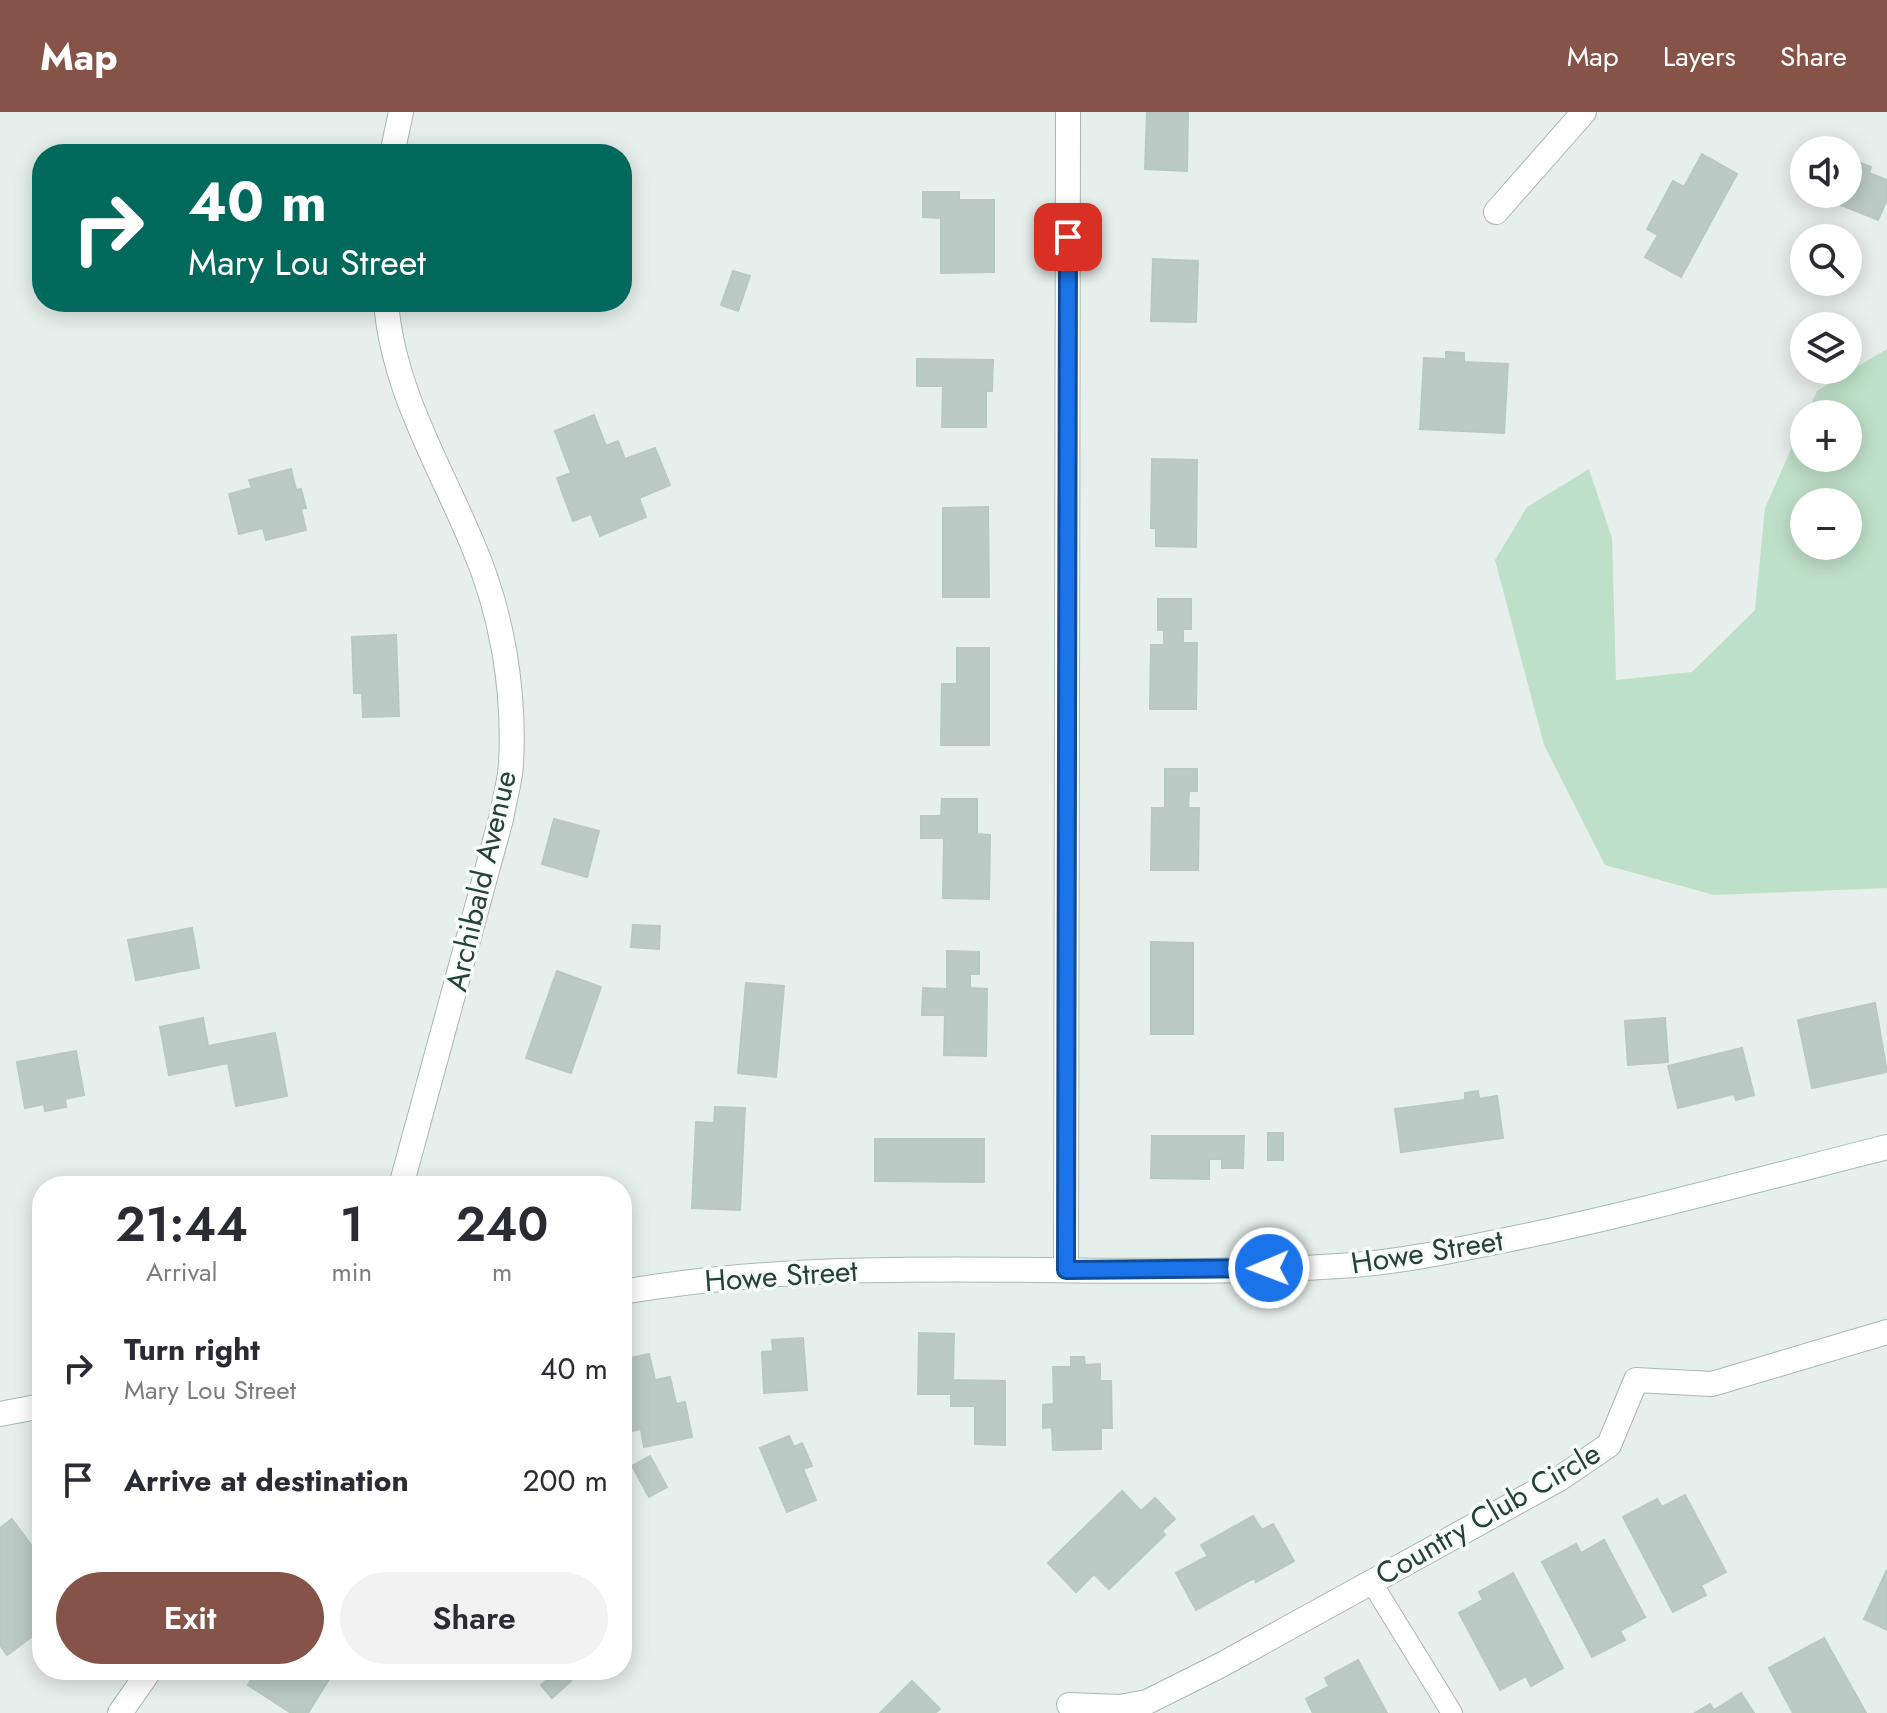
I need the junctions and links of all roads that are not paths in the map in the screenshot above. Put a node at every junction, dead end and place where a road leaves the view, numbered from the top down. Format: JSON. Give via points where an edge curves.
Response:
{"nodes":[{"id":1,"x":401,"y":112,"type":"edge"},
{"id":2,"x":1068,"y":112,"type":"edge"},
{"id":3,"x":1584,"y":112,"type":"edge"},
{"id":4,"x":394,"y":144,"type":"edge"},
{"id":5,"x":1496,"y":212,"type":"dead end"},
{"id":6,"x":388,"y":312,"type":"edge"},
{"id":7,"x":1887,"y":1147,"type":"edge"},
{"id":8,"x":404,"y":1176,"type":"edge"},
{"id":9,"x":1066,"y":1270,"type":"junction"},
{"id":10,"x":632,"y":1291,"type":"edge"},
{"id":11,"x":1887,"y":1332,"type":"edge"},
{"id":12,"x":32,"y":1408,"type":"edge"},
{"id":13,"x":0,"y":1414,"type":"edge"},
{"id":14,"x":1372,"y":1583,"type":"junction"},
{"id":15,"x":143,"y":1680,"type":"edge"},
{"id":16,"x":1069,"y":1705,"type":"dead end"},
{"id":17,"x":120,"y":1713,"type":"edge"},
{"id":18,"x":1452,"y":1713,"type":"edge"}],
"edges":[{"from":1,"to":4,"type":"street"},
{"from":2,"to":9,"type":"street"},
{"from":3,"to":5,"type":"street"},
{"from":6,"to":8,"type":"street","name":"Archibald Avenue","via":[[397,365],[413,410],[491,591],[509,696],[511,766]]},
{"from":7,"to":9,"type":"street","name":"Howe Street","via":[[1592,1223],[1371,1263]]},
{"from":9,"to":10,"type":"street","name":"Howe Street","via":[[809,1271]]},
{"from":11,"to":14,"type":"street","name":"Country Club Circle","via":[[1712,1384],[1636,1380],[1609,1445],[1559,1479]]},
{"from":12,"to":13,"type":"street"},
{"from":14,"to":16,"type":"street","name":"Country Club Circle","via":[[1147,1702]]},
{"from":14,"to":18,"type":"lane"},
{"from":15,"to":17,"type":"street"}]}
